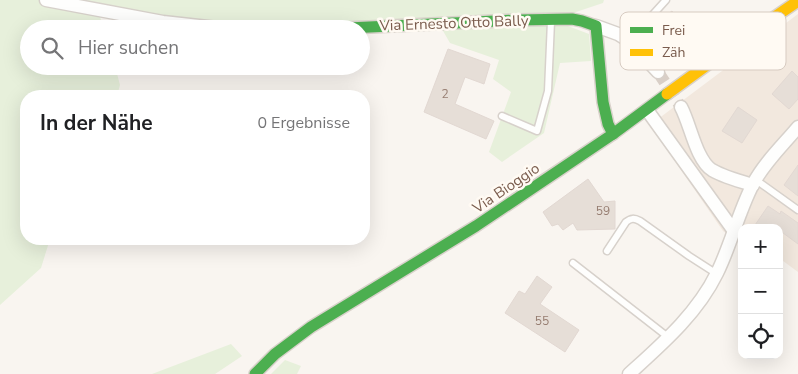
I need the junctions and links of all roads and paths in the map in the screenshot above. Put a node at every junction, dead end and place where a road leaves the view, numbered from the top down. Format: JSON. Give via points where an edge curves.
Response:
{"nodes":[{"id":1,"x":46,"y":0,"type":"edge"},
{"id":2,"x":666,"y":0,"type":"edge"},
{"id":3,"x":797,"y":1,"type":"edge"},
{"id":4,"x":655,"y":12,"type":"edge"},
{"id":5,"x":781,"y":12,"type":"edge"},
{"id":6,"x":152,"y":20,"type":"edge"},
{"id":7,"x":551,"y":20,"type":"junction"},
{"id":8,"x":596,"y":26,"type":"junction"},
{"id":9,"x":370,"y":27,"type":"edge"},
{"id":10,"x":620,"y":35,"type":"edge"},
{"id":11,"x":701,"y":70,"type":"edge"},
{"id":12,"x":682,"y":106,"type":"tunnel mouth"},
{"id":13,"x":647,"y":110,"type":"junction"},
{"id":14,"x":502,"y":116,"type":"dead end"},
{"id":15,"x":798,"y":127,"type":"edge"},
{"id":16,"x":613,"y":134,"type":"junction"},
{"id":17,"x":754,"y":183,"type":"junction"},
{"id":18,"x":798,"y":210,"type":"edge"},
{"id":19,"x":734,"y":231,"type":"junction"},
{"id":20,"x":607,"y":251,"type":"dead end"},
{"id":21,"x":573,"y":263,"type":"dead end"},
{"id":22,"x":717,"y":274,"type":"junction"},
{"id":23,"x":668,"y":337,"type":"junction"},
{"id":24,"x":255,"y":374,"type":"edge"},
{"id":25,"x":629,"y":374,"type":"edge"}],
"edges":[{"from":1,"to":6,"type":"street"},
{"from":2,"to":4,"type":"lane"},
{"from":3,"to":5,"type":"main road","name":"Via Bioggio"},
{"from":7,"to":8,"type":"main road","name":"Via Ernesto Otto Bally","via":[[572,19]]},
{"from":7,"to":9,"type":"main road","name":"Via Ernesto Otto Bally"},
{"from":7,"to":14,"type":"lane","via":[[548,91],[537,131]]},
{"from":8,"to":10,"type":"street"},
{"from":8,"to":16,"type":"main road","via":[[603,102]]},
{"from":11,"to":13,"type":"main road","name":"Via Bioggio"},
{"from":12,"to":17,"type":"street","via":[[704,163],[720,174]]},
{"from":13,"to":16,"type":"main road","name":"Via Bioggio"},
{"from":13,"to":19,"type":"street"},
{"from":15,"to":17,"type":"street"},
{"from":16,"to":24,"type":"main road","name":"Via Bioggio","via":[[476,226],[311,327]]},
{"from":17,"to":18,"type":"lane"},
{"from":17,"to":19,"type":"street"},
{"from":19,"to":22,"type":"street"},
{"from":20,"to":22,"type":"lane","via":[[626,222],[635,219]]},
{"from":21,"to":23,"type":"lane"},
{"from":22,"to":23,"type":"street","via":[[700,301]]},
{"from":23,"to":25,"type":"street"}]}
